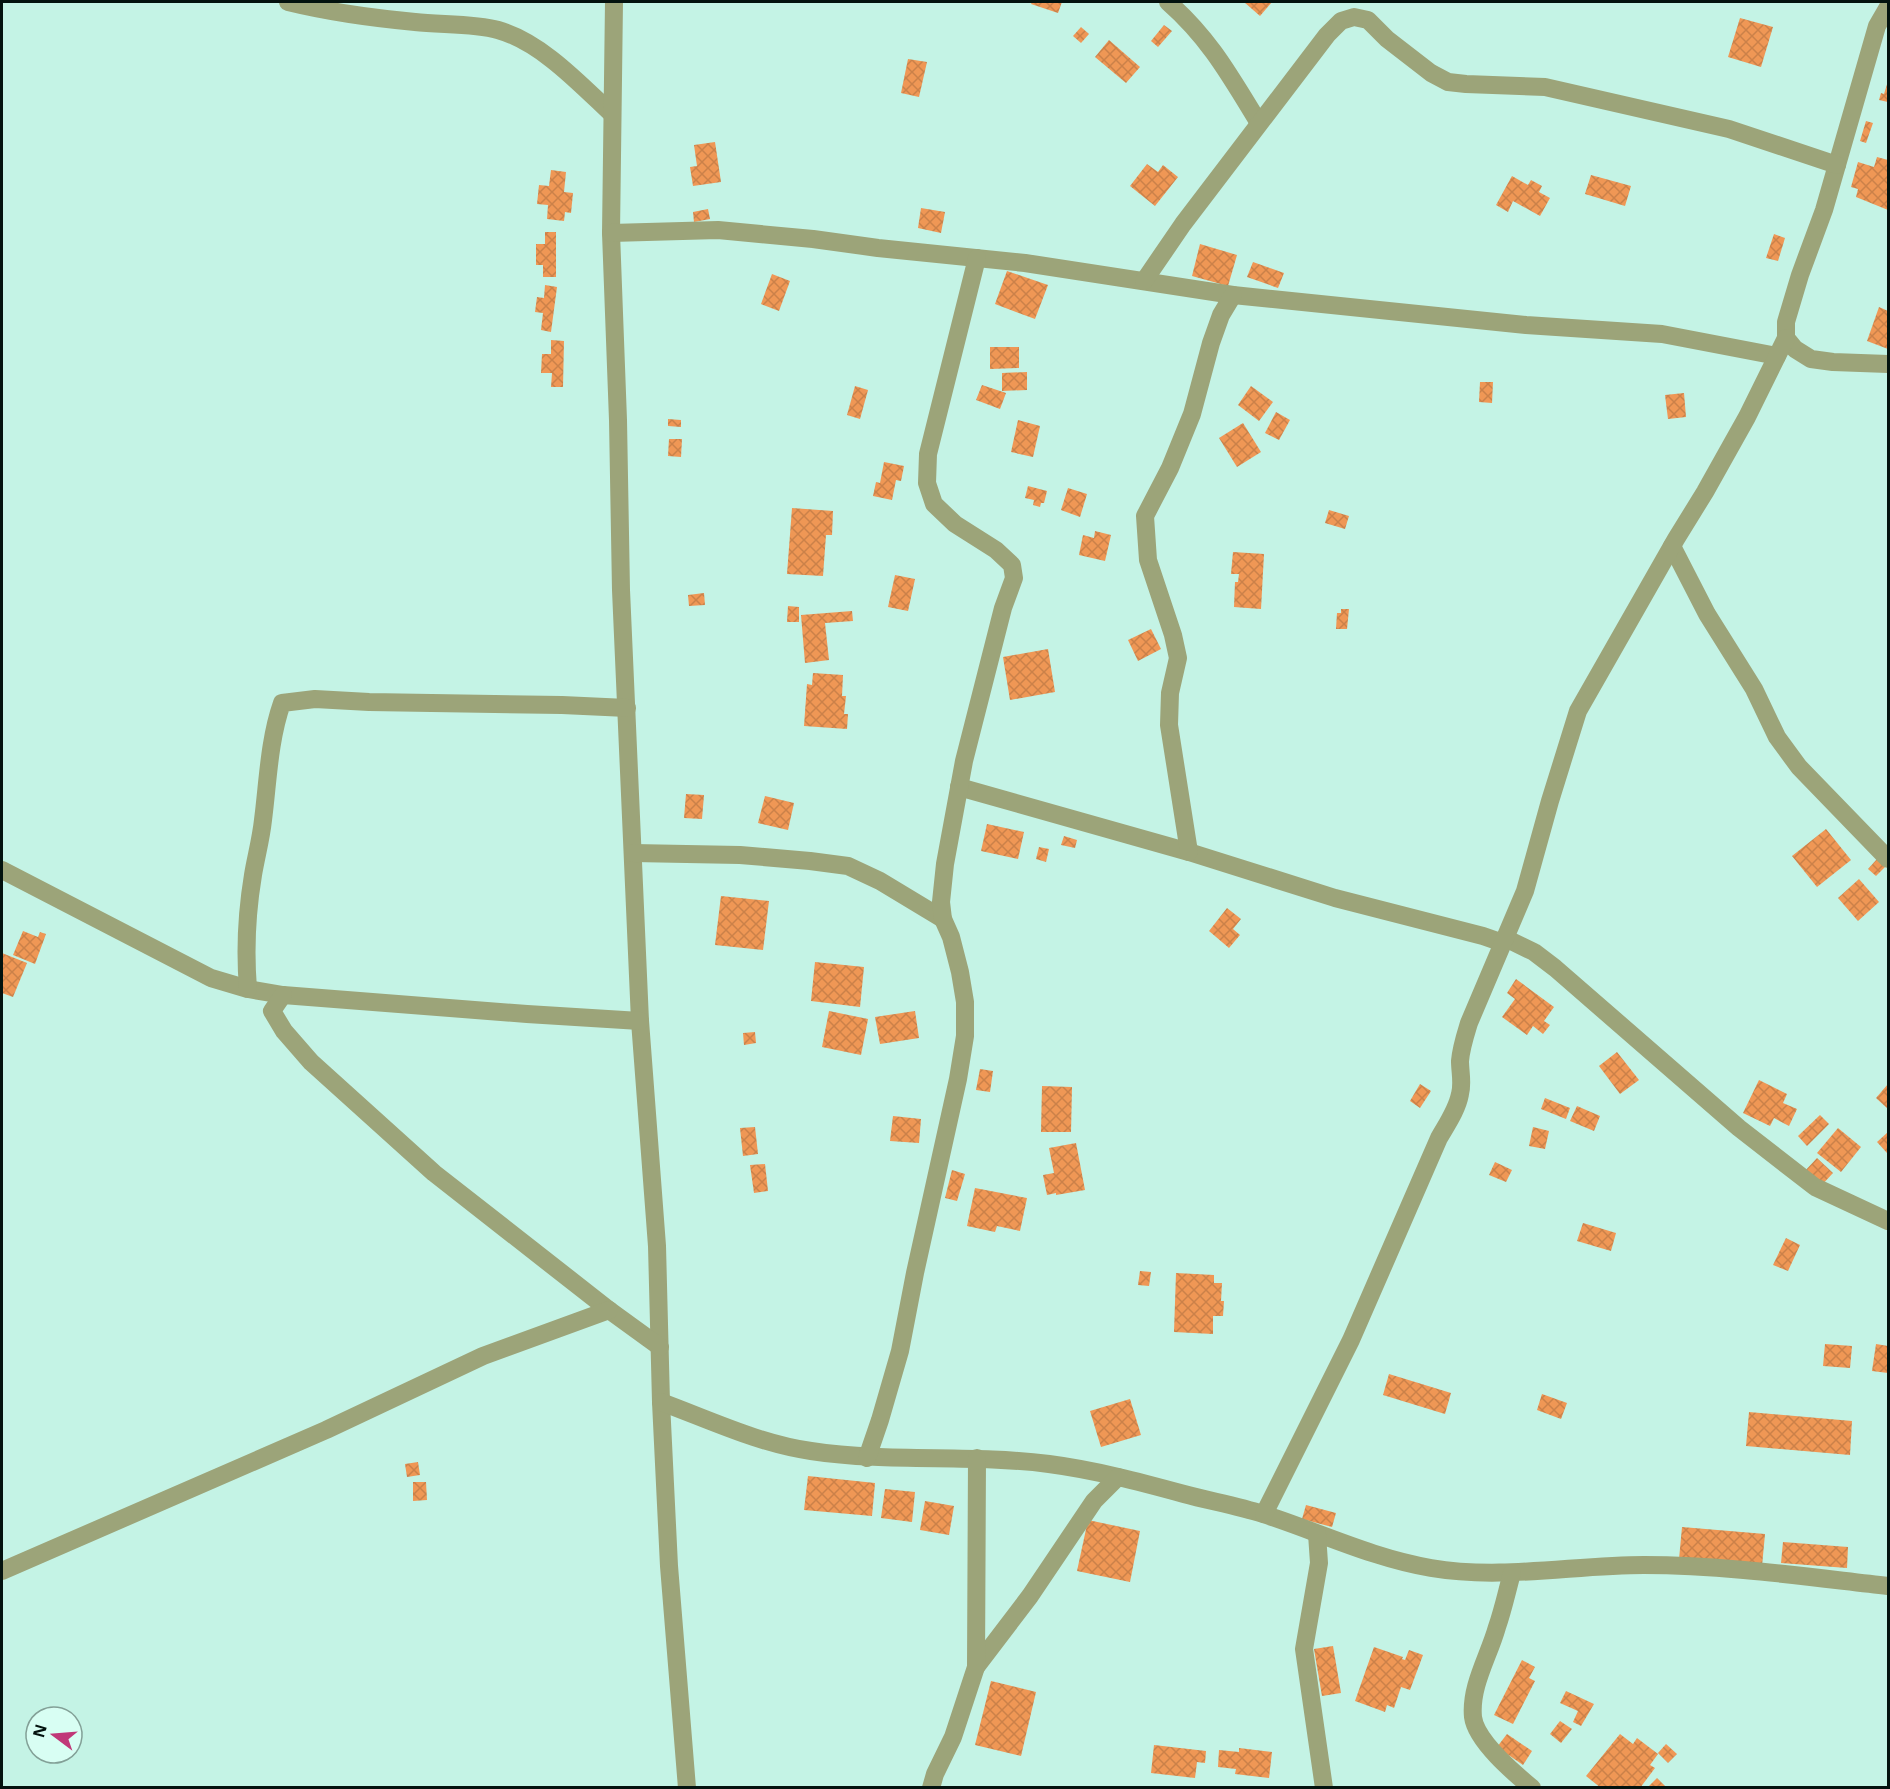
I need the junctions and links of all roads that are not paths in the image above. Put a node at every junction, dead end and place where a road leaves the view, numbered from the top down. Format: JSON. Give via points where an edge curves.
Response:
{"nodes":[{"id":1,"x":288,"y":2,"type":"edge"},
{"id":2,"x":614,"y":2,"type":"edge"},
{"id":3,"x":1168,"y":2,"type":"edge"},
{"id":4,"x":1888,"y":7,"type":"edge"},
{"id":5,"x":612,"y":114,"type":"junction"},
{"id":6,"x":1259,"y":123,"type":"junction"},
{"id":7,"x":1837,"y":165,"type":"junction"},
{"id":8,"x":611,"y":234,"type":"junction"},
{"id":9,"x":977,"y":258,"type":"junction"},
{"id":10,"x":1144,"y":281,"type":"junction"},
{"id":11,"x":1233,"y":295,"type":"junction"},
{"id":12,"x":1786,"y":338,"type":"junction"},
{"id":13,"x":1777,"y":356,"type":"junction"},
{"id":14,"x":1888,"y":364,"type":"edge"},
{"id":15,"x":1672,"y":546,"type":"junction"},
{"id":16,"x":627,"y":708,"type":"junction"},
{"id":17,"x":959,"y":787,"type":"junction"},
{"id":18,"x":1189,"y":852,"type":"junction"},
{"id":19,"x":633,"y":854,"type":"junction"},
{"id":20,"x":1888,"y":859,"type":"edge"},
{"id":21,"x":2,"y":870,"type":"edge"},
{"id":22,"x":943,"y":919,"type":"junction"},
{"id":23,"x":1504,"y":941,"type":"junction"},
{"id":24,"x":248,"y":989,"type":"junction"},
{"id":25,"x":283,"y":994,"type":"junction"},
{"id":26,"x":639,"y":1021,"type":"junction"},
{"id":27,"x":1888,"y":1221,"type":"edge"},
{"id":28,"x":609,"y":1310,"type":"junction"},
{"id":29,"x":660,"y":1347,"type":"junction"},
{"id":30,"x":662,"y":1402,"type":"junction"},
{"id":31,"x":867,"y":1458,"type":"junction"},
{"id":32,"x":977,"y":1458,"type":"junction"},
{"id":33,"x":1118,"y":1477,"type":"junction"},
{"id":34,"x":1264,"y":1514,"type":"junction"},
{"id":35,"x":1317,"y":1534,"type":"junction"},
{"id":36,"x":2,"y":1571,"type":"edge"},
{"id":37,"x":1512,"y":1573,"type":"junction"},
{"id":38,"x":1888,"y":1586,"type":"edge"},
{"id":39,"x":976,"y":1667,"type":"junction"},
{"id":40,"x":687,"y":1788,"type":"edge"},
{"id":41,"x":931,"y":1788,"type":"edge"},
{"id":42,"x":1324,"y":1788,"type":"edge"},
{"id":43,"x":1532,"y":1788,"type":"edge"}],
"edges":[{"from":1,"to":5,"type":"street","via":[[319,10],[497,29],[544,55]]},
{"from":2,"to":5,"type":"street"},
{"from":3,"to":6,"type":"street","via":[[1191,22],[1217,55]]},
{"from":4,"to":7,"type":"street","via":[[1877,26]]},
{"from":5,"to":8,"type":"street"},
{"from":6,"to":7,"type":"street","via":[[1327,35],[1341,21],[1354,17],[1368,20],[1387,39],[1448,82],[1545,87],[1729,129]]},
{"from":6,"to":10,"type":"street"},
{"from":7,"to":12,"type":"street","via":[[1794,294]]},
{"from":8,"to":9,"type":"street","via":[[718,230]]},
{"from":8,"to":16,"type":"street"},
{"from":9,"to":10,"type":"street"},
{"from":9,"to":17,"type":"street","via":[[928,454],[927,483],[934,504],[955,524],[996,550],[1012,565],[1014,578],[980,694]]},
{"from":10,"to":11,"type":"street"},
{"from":11,"to":13,"type":"street","via":[[1504,323],[1662,334]]},
{"from":11,"to":18,"type":"street","via":[[1211,343],[1192,414],[1145,516],[1148,560],[1178,658],[1170,693],[1169,725]]},
{"from":12,"to":13,"type":"street"},
{"from":12,"to":14,"type":"street","via":[[1811,358]]},
{"from":13,"to":15,"type":"street","via":[[1706,492]]},
{"from":15,"to":20,"type":"street","via":[[1777,737],[1799,767]]},
{"from":15,"to":23,"type":"street","via":[[1578,711],[1525,891]]},
{"from":16,"to":19,"type":"street"},
{"from":16,"to":24,"type":"street","via":[[315,699],[282,703],[253,877]]},
{"from":17,"to":18,"type":"street"},
{"from":17,"to":22,"type":"street","via":[[945,864]]},
{"from":18,"to":23,"type":"street","via":[[1335,898]]},
{"from":19,"to":22,"type":"street","via":[[740,855],[848,866]]},
{"from":19,"to":26,"type":"street"},
{"from":21,"to":24,"type":"street","via":[[201,973]]},
{"from":22,"to":31,"type":"street","via":[[960,972],[965,1036],[900,1351]]},
{"from":23,"to":27,"type":"street","via":[[1534,952],[1555,968],[1739,1128],[1815,1187]]},
{"from":23,"to":34,"type":"street","via":[[1466,1033],[1460,1061],[1460,1095],[1453,1113],[1351,1340]]},
{"from":24,"to":25,"type":"street"},
{"from":25,"to":26,"type":"street"},
{"from":25,"to":28,"type":"street","via":[[272,1011],[311,1062],[434,1173]]},
{"from":26,"to":29,"type":"street","via":[[657,1246]]},
{"from":28,"to":29,"type":"street"},
{"from":28,"to":36,"type":"street","via":[[483,1356],[326,1430]]},
{"from":29,"to":30,"type":"street"},
{"from":30,"to":31,"type":"street","via":[[762,1439],[807,1451]]},
{"from":30,"to":40,"type":"street","via":[[669,1566]]},
{"from":31,"to":32,"type":"street"},
{"from":32,"to":33,"type":"street","via":[[1049,1464]]},
{"from":32,"to":39,"type":"street"},
{"from":33,"to":34,"type":"street"},
{"from":33,"to":39,"type":"street","via":[[1094,1501]]},
{"from":34,"to":35,"type":"street"},
{"from":35,"to":37,"type":"street","via":[[1367,1553],[1432,1568]]},
{"from":35,"to":42,"type":"street","via":[[1319,1563],[1304,1649]]},
{"from":37,"to":38,"type":"street","via":[[1645,1565],[1740,1570]]},
{"from":37,"to":43,"type":"street","via":[[1484,1660],[1473,1717],[1477,1729],[1501,1761]]},
{"from":39,"to":41,"type":"street"}]}
